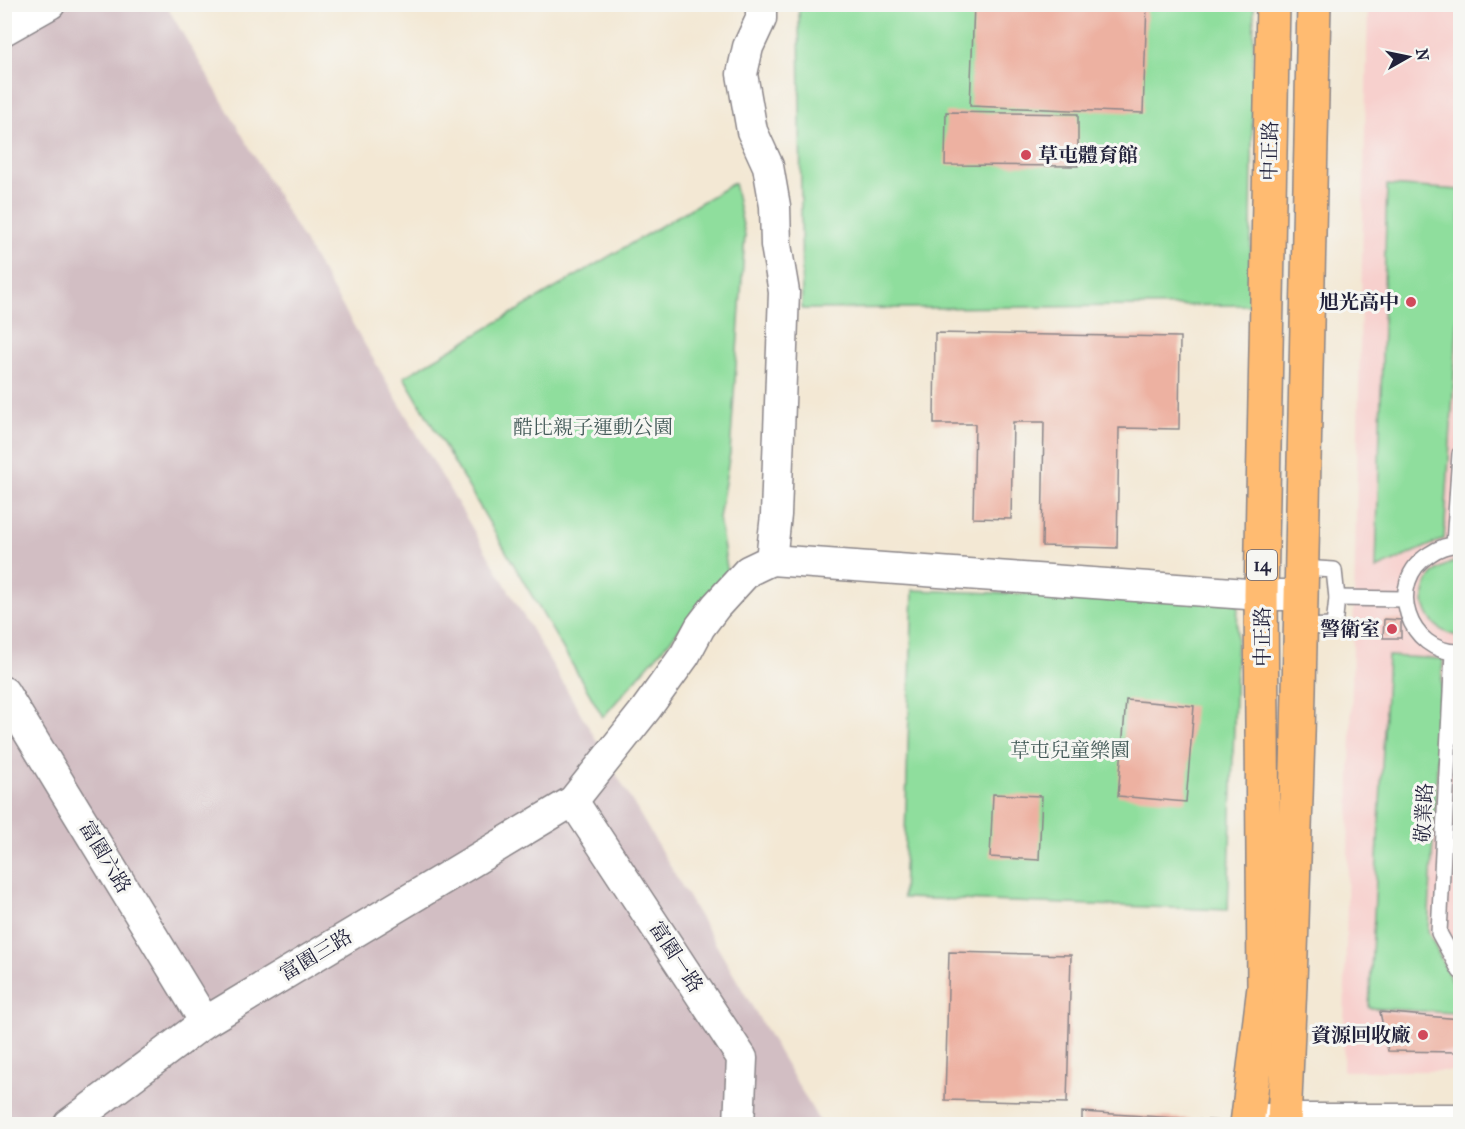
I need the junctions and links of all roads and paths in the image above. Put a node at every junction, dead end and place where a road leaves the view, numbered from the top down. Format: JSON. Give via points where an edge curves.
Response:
{"nodes":[{"id":1,"x":50,"y":4,"type":"edge"},
{"id":2,"x":761,"y":4,"type":"edge"},
{"id":3,"x":1273,"y":4,"type":"edge"},
{"id":4,"x":1314,"y":4,"type":"edge"},
{"id":5,"x":4,"y":30,"type":"edge"},
{"id":6,"x":1461,"y":454,"type":"edge"},
{"id":7,"x":1457,"y":545,"type":"edge"},
{"id":8,"x":771,"y":560,"type":"junction"},
{"id":9,"x":1261,"y":595,"type":"junction"},
{"id":10,"x":1301,"y":597,"type":"junction"},
{"id":11,"x":1337,"y":598,"type":"junction"},
{"id":12,"x":1404,"y":599,"type":"junction"},
{"id":13,"x":1457,"y":652,"type":"edge"},
{"id":14,"x":4,"y":692,"type":"edge"},
{"id":15,"x":573,"y":801,"type":"junction"},
{"id":16,"x":1461,"y":971,"type":"edge"},
{"id":17,"x":205,"y":1022,"type":"junction"},
{"id":18,"x":1461,"y":1119,"type":"edge"},
{"id":19,"x":1247,"y":1122,"type":"edge"},
{"id":20,"x":1284,"y":1122,"type":"edge"},
{"id":21,"x":1425,"y":1122,"type":"edge"},
{"id":22,"x":69,"y":1125,"type":"edge"},
{"id":23,"x":739,"y":1125,"type":"edge"}],
"edges":[{"from":1,"to":5,"type":"street"},
{"from":2,"to":8,"type":"street","via":[[760,19],[741,74],[752,131],[770,176],[784,292]]},
{"from":3,"to":9,"type":"main road","name":"中正路","number":"14"},
{"from":4,"to":10,"type":"main road","name":"中正路","number":"14"},
{"from":6,"to":7,"type":"lane"},
{"from":7,"to":12,"type":"lane","via":[[1438,549],[1424,558],[1413,570]]},
{"from":8,"to":9,"type":"street"},
{"from":8,"to":15,"type":"street","via":[[748,572],[716,606],[646,709]]},
{"from":9,"to":10,"type":"street"},
{"from":9,"to":19,"type":"main road","name":"中正路","number":"14","via":[[1264,987]]},
{"from":10,"to":11,"type":"lane","via":[[1334,570]]},
{"from":10,"to":11,"type":"lane","via":[[1334,626]]},
{"from":10,"to":20,"type":"main road","name":"中正路","number":"14"},
{"from":11,"to":12,"type":"lane"},
{"from":12,"to":13,"type":"lane","via":[[1410,621],[1420,636],[1435,647]]},
{"from":13,"to":16,"type":"lane","name":"敬業路","via":[[1439,933]]},
{"from":14,"to":17,"type":"street","name":"富園六路"},
{"from":15,"to":17,"type":"street","name":"富園三路"},
{"from":15,"to":23,"type":"street","name":"富園一路","via":[[742,1058]]},
{"from":17,"to":22,"type":"street","name":"富園三路"},
{"from":18,"to":21,"type":"street"},
{"from":19,"to":20,"type":"street"},
{"from":20,"to":21,"type":"street"}]}
